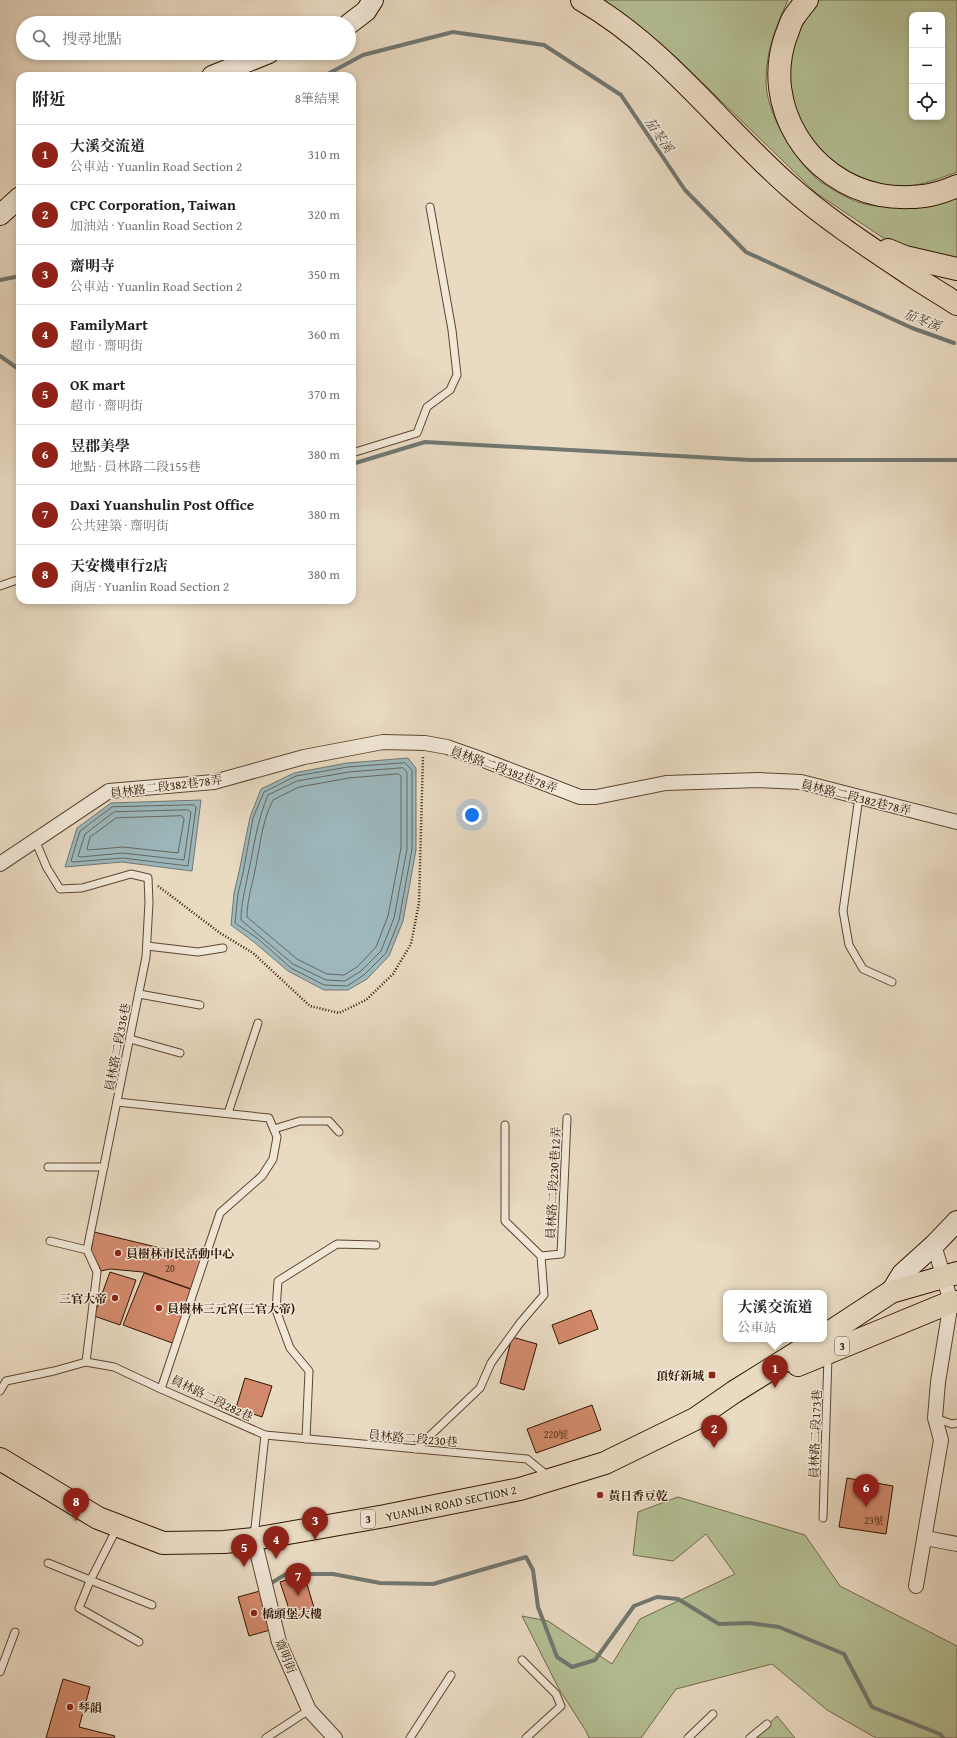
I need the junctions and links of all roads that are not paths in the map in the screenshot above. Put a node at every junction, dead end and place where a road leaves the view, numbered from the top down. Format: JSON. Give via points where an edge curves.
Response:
{"nodes":[{"id":1,"x":373,"y":0,"type":"edge"},
{"id":2,"x":582,"y":0,"type":"edge"},
{"id":3,"x":807,"y":0,"type":"edge"},
{"id":4,"x":356,"y":19,"type":"edge"},
{"id":5,"x":252,"y":60,"type":"edge"},
{"id":6,"x":222,"y":72,"type":"edge"},
{"id":7,"x":957,"y":186,"type":"edge"},
{"id":8,"x":16,"y":201,"type":"edge"},
{"id":9,"x":430,"y":207,"type":"dead end"},
{"id":10,"x":0,"y":215,"type":"edge"},
{"id":11,"x":840,"y":227,"type":"junction"},
{"id":12,"x":957,"y":269,"type":"edge"},
{"id":13,"x":957,"y":304,"type":"edge"},
{"id":14,"x":356,"y":452,"type":"edge"},
{"id":15,"x":16,"y":580,"type":"edge"},
{"id":16,"x":0,"y":586,"type":"edge"},
{"id":17,"x":859,"y":797,"type":"junction"},
{"id":18,"x":957,"y":822,"type":"edge"},
{"id":19,"x":36,"y":840,"type":"junction"},
{"id":20,"x":0,"y":864,"type":"edge"},
{"id":21,"x":147,"y":946,"type":"junction"},
{"id":22,"x":223,"y":948,"type":"dead end"},
{"id":23,"x":892,"y":982,"type":"dead end"},
{"id":24,"x":139,"y":994,"type":"junction"},
{"id":25,"x":200,"y":1005,"type":"dead end"},
{"id":26,"x":258,"y":1023,"type":"dead end"},
{"id":27,"x":130,"y":1039,"type":"junction"},
{"id":28,"x":180,"y":1053,"type":"dead end"},
{"id":29,"x":117,"y":1102,"type":"junction"},
{"id":30,"x":228,"y":1113,"type":"junction"},
{"id":31,"x":567,"y":1118,"type":"dead end"},
{"id":32,"x":505,"y":1124,"type":"dead end"},
{"id":33,"x":274,"y":1129,"type":"junction"},
{"id":34,"x":339,"y":1132,"type":"dead end"},
{"id":35,"x":48,"y":1167,"type":"dead end"},
{"id":36,"x":104,"y":1167,"type":"junction"},
{"id":37,"x":957,"y":1220,"type":"edge"},
{"id":38,"x":50,"y":1242,"type":"dead end"},
{"id":39,"x":376,"y":1245,"type":"dead end"},
{"id":40,"x":934,"y":1245,"type":"junction"},
{"id":41,"x":87,"y":1250,"type":"junction"},
{"id":42,"x":541,"y":1256,"type":"junction"},
{"id":43,"x":950,"y":1274,"type":"edge"},
{"id":44,"x":891,"y":1292,"type":"junction"},
{"id":45,"x":954,"y":1302,"type":"edge"},
{"id":46,"x":827,"y":1340,"type":"edge"},
{"id":47,"x":827,"y":1341,"type":"edge"},
{"id":48,"x":824,"y":1342,"type":"edge"},
{"id":49,"x":86,"y":1362,"type":"junction"},
{"id":50,"x":161,"y":1389,"type":"junction"},
{"id":51,"x":0,"y":1391,"type":"edge"},
{"id":52,"x":935,"y":1418,"type":"junction"},
{"id":53,"x":957,"y":1423,"type":"edge"},
{"id":54,"x":265,"y":1436,"type":"junction"},
{"id":55,"x":306,"y":1439,"type":"junction"},
{"id":56,"x":416,"y":1449,"type":"junction"},
{"id":57,"x":0,"y":1459,"type":"edge"},
{"id":58,"x":551,"y":1479,"type":"junction"},
{"id":59,"x":823,"y":1518,"type":"dead end"},
{"id":60,"x":118,"y":1526,"type":"junction"},
{"id":61,"x":925,"y":1538,"type":"junction"},
{"id":62,"x":254,"y":1540,"type":"junction"},
{"id":63,"x":957,"y":1544,"type":"edge"},
{"id":64,"x":48,"y":1562,"type":"dead end"},
{"id":65,"x":90,"y":1581,"type":"junction"},
{"id":66,"x":916,"y":1586,"type":"dead end"},
{"id":67,"x":152,"y":1605,"type":"dead end"},
{"id":68,"x":15,"y":1632,"type":"dead end"},
{"id":69,"x":139,"y":1642,"type":"dead end"},
{"id":70,"x":522,"y":1660,"type":"dead end"},
{"id":71,"x":0,"y":1672,"type":"edge"},
{"id":72,"x":451,"y":1675,"type":"dead end"},
{"id":73,"x":309,"y":1710,"type":"junction"},
{"id":74,"x":713,"y":1714,"type":"dead end"},
{"id":75,"x":766,"y":1724,"type":"dead end"},
{"id":76,"x":266,"y":1738,"type":"edge"},
{"id":77,"x":335,"y":1738,"type":"edge"},
{"id":78,"x":410,"y":1738,"type":"edge"},
{"id":79,"x":526,"y":1738,"type":"edge"},
{"id":80,"x":688,"y":1738,"type":"edge"},
{"id":81,"x":750,"y":1738,"type":"edge"}],
"edges":[{"from":1,"to":4,"type":"street","via":[[366,11]]},
{"from":2,"to":11,"type":"main road","via":[[626,28],[654,52],[783,181]]},
{"from":3,"to":7,"type":"main road","via":[[794,17],[782,48],[778,79],[783,110],[795,134],[812,158],[831,175],[880,195],[909,197],[934,194]]},
{"from":5,"to":6,"type":"street"},
{"from":8,"to":10,"type":"street"},
{"from":9,"to":14,"type":"lane","via":[[452,330],[457,375],[450,390],[428,407],[417,433]]},
{"from":11,"to":12,"type":"main road","via":[[905,257]]},
{"from":11,"to":13,"type":"main road"},
{"from":15,"to":16,"type":"lane"},
{"from":17,"to":18,"type":"street","name":"員林路二段382巷78弄"},
{"from":17,"to":19,"type":"street","name":"員林路二段382巷78弄","via":[[801,782],[759,780],[666,783],[596,797],[580,797],[447,747],[425,743],[383,742],[304,757],[214,782],[109,791]]},
{"from":17,"to":23,"type":"lane","via":[[843,911],[849,945],[863,969]]},
{"from":19,"to":20,"type":"street","name":"員林路二段382巷78弄"},
{"from":19,"to":21,"type":"lane","name":"員林路二段336巷","via":[[47,868],[60,889],[82,888],[131,874],[148,878]]},
{"from":21,"to":22,"type":"lane","via":[[198,952]]},
{"from":21,"to":24,"type":"lane","name":"員林路二段336巷"},
{"from":24,"to":25,"type":"lane"},
{"from":24,"to":27,"type":"lane","name":"員林路二段336巷"},
{"from":26,"to":30,"type":"lane"},
{"from":27,"to":28,"type":"lane"},
{"from":27,"to":29,"type":"lane","name":"員林路二段336巷"},
{"from":29,"to":30,"type":"lane"},
{"from":29,"to":36,"type":"lane","name":"員林路二段336巷"},
{"from":30,"to":33,"type":"lane","via":[[269,1118]]},
{"from":31,"to":42,"type":"lane","name":"員林路二段230巷12弄","via":[[560,1254]]},
{"from":32,"to":42,"type":"lane","name":"員林路二段230巷12弄","via":[[505,1221]]},
{"from":33,"to":34,"type":"lane","via":[[300,1121],[329,1120]]},
{"from":33,"to":50,"type":"lane","name":"員林路二段282巷","via":[[277,1137],[273,1159],[262,1176],[220,1213]]},
{"from":35,"to":36,"type":"lane"},
{"from":36,"to":41,"type":"lane","name":"員林路二段336巷"},
{"from":37,"to":40,"type":"street"},
{"from":38,"to":41,"type":"lane"},
{"from":39,"to":55,"type":"lane","via":[[337,1244],[278,1281],[276,1310],[290,1348],[309,1371]]},
{"from":40,"to":43,"type":"street"},
{"from":40,"to":44,"type":"street","via":[[902,1274]]},
{"from":41,"to":49,"type":"lane","via":[[97,1272]]},
{"from":42,"to":56,"type":"lane","name":"員林路二段230巷12弄","via":[[544,1295],[491,1363],[480,1388]]},
{"from":43,"to":44,"type":"main road","name":"YUANLIN ROAD SECTION 2","number":"3"},
{"from":43,"to":45,"type":"street"},
{"from":44,"to":46,"type":"main road","name":"YUANLIN ROAD SECTION 2","number":"3"},
{"from":45,"to":47,"type":"main road","name":"YUANLIN ROAD SECTION 2","number":"3"},
{"from":45,"to":52,"type":"street","via":[[938,1382]]},
{"from":48,"to":58,"type":"main road","name":"YUANLIN ROAD SECTION 2","number":"3","via":[[734,1392],[695,1419],[604,1463]]},
{"from":48,"to":59,"type":"lane","name":"員林路二段173巷"},
{"from":49,"to":50,"type":"lane","via":[[114,1367]]},
{"from":49,"to":51,"type":"lane","via":[[6,1381]]},
{"from":50,"to":54,"type":"lane","name":"員林路二段282巷"},
{"from":52,"to":53,"type":"lane","via":[[952,1424]]},
{"from":52,"to":61,"type":"street","via":[[942,1440]]},
{"from":54,"to":55,"type":"lane","name":"員林路二段230巷"},
{"from":54,"to":62,"type":"lane"},
{"from":55,"to":56,"type":"lane","name":"員林路二段230巷"},
{"from":56,"to":58,"type":"lane","name":"員林路二段230巷","via":[[527,1459]]},
{"from":57,"to":60,"type":"main road","name":"YUANLIN ROAD SECTION 2","number":"3","via":[[98,1518]]},
{"from":58,"to":62,"type":"main road","name":"YUANLIN ROAD SECTION 2","number":"3","via":[[520,1489]]},
{"from":60,"to":62,"type":"main road","name":"YUANLIN ROAD SECTION 2","number":"3","via":[[163,1544]]},
{"from":60,"to":65,"type":"lane"},
{"from":61,"to":63,"type":"street"},
{"from":61,"to":66,"type":"street"},
{"from":62,"to":73,"type":"street","name":"齋明街","via":[[279,1642]]},
{"from":64,"to":65,"type":"lane"},
{"from":65,"to":67,"type":"lane"},
{"from":65,"to":69,"type":"lane","via":[[79,1608]]},
{"from":68,"to":71,"type":"lane"},
{"from":70,"to":79,"type":"lane","via":[[556,1694],[560,1706]]},
{"from":72,"to":78,"type":"lane"},
{"from":73,"to":76,"type":"lane"},
{"from":73,"to":77,"type":"street","name":"齋明街"},
{"from":74,"to":80,"type":"lane"},
{"from":75,"to":81,"type":"lane"}]}
